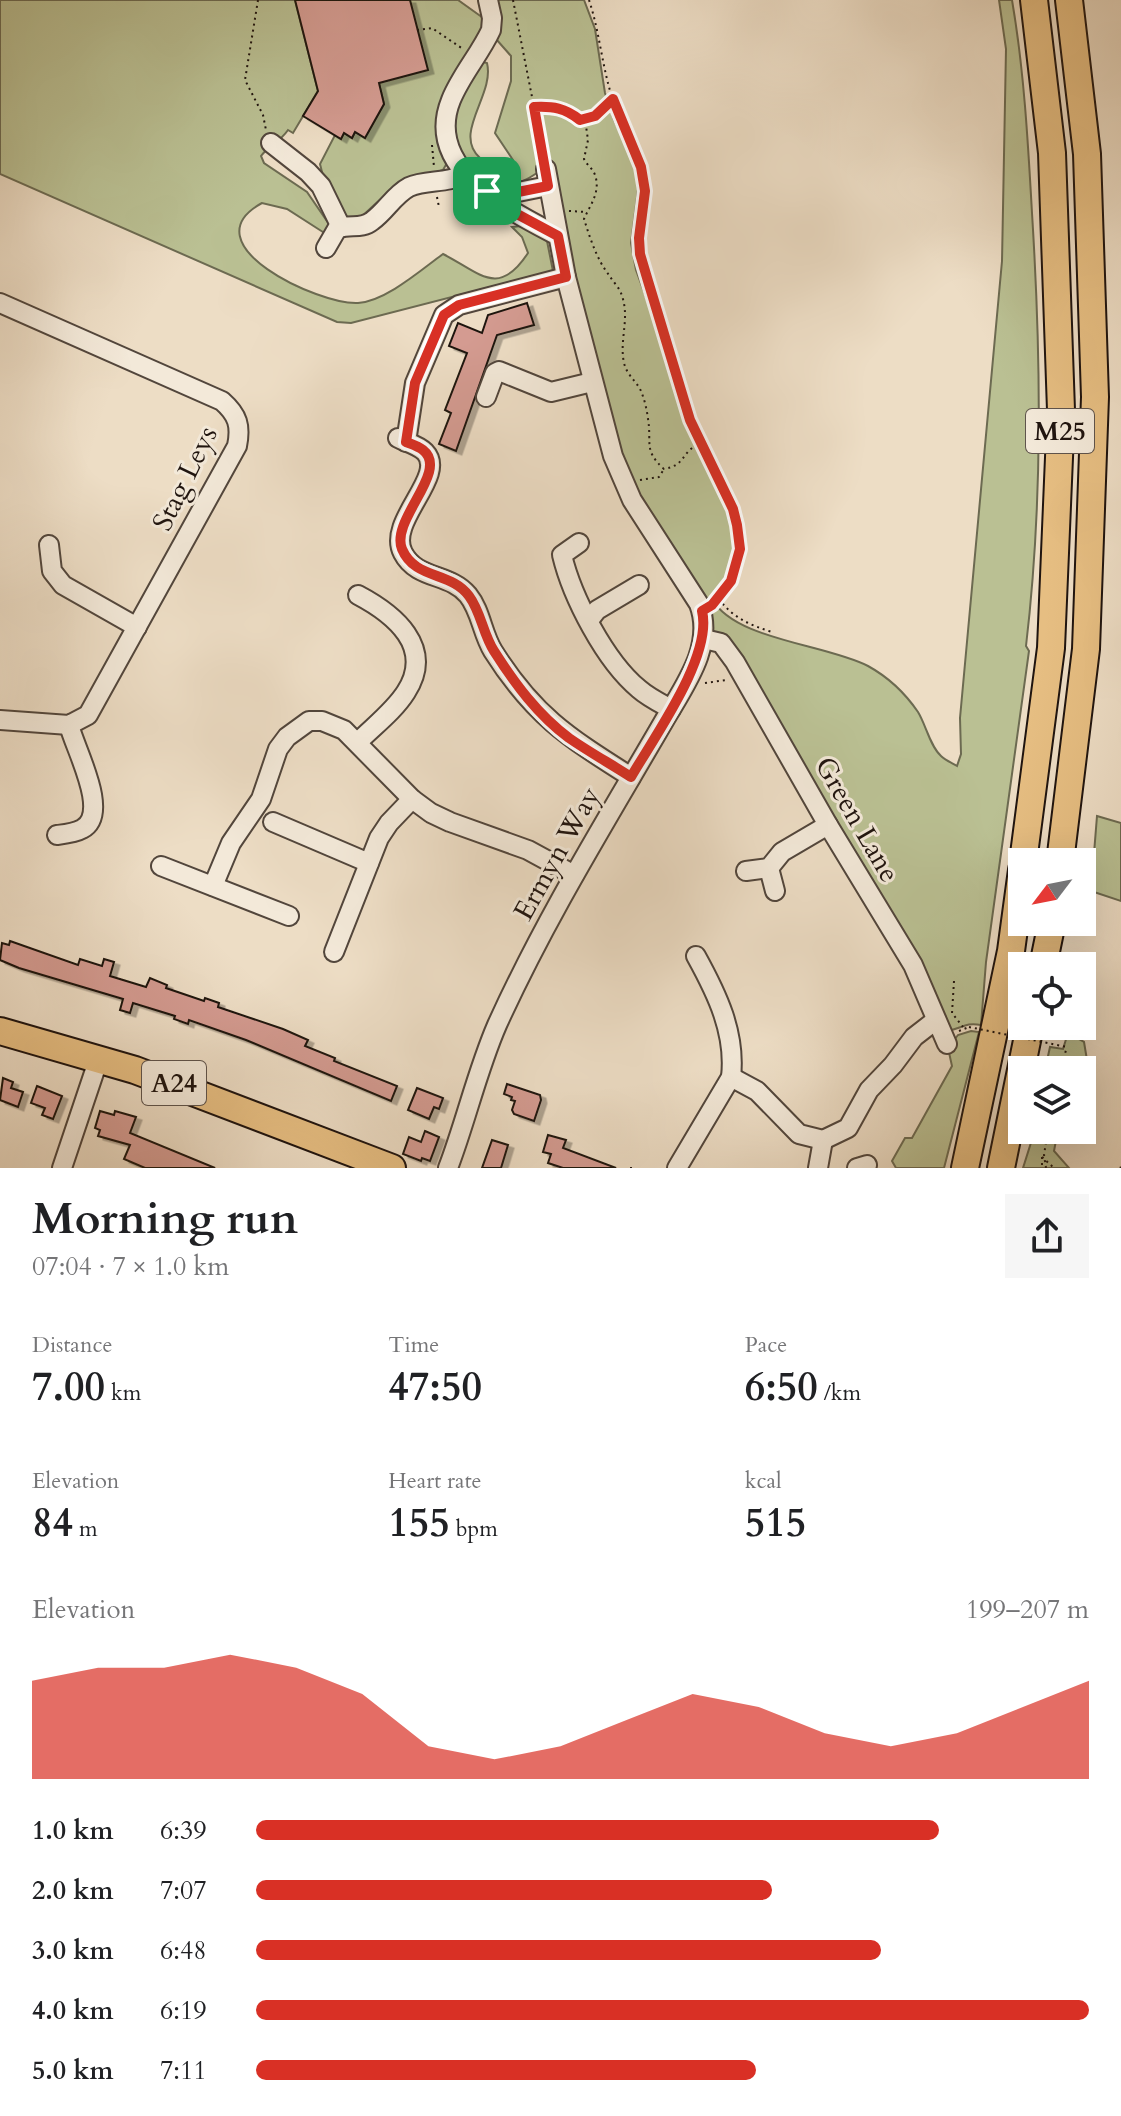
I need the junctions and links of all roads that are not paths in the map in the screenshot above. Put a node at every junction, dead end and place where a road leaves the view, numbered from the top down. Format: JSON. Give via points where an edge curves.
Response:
{"nodes":[{"id":1,"x":488,"y":0,"type":"edge"},
{"id":2,"x":1034,"y":0,"type":"edge"},
{"id":3,"x":1069,"y":0,"type":"edge"},
{"id":4,"x":271,"y":143,"type":"road end"},
{"id":5,"x":463,"y":174,"type":"junction"},
{"id":6,"x":494,"y":196,"type":"junction"},
{"id":7,"x":552,"y":208,"type":"junction"},
{"id":8,"x":341,"y":227,"type":"junction"},
{"id":9,"x":558,"y":236,"type":"junction"},
{"id":10,"x":326,"y":248,"type":"dead end"},
{"id":11,"x":566,"y":277,"type":"junction"},
{"id":12,"x":0,"y":303,"type":"edge"},
{"id":13,"x":592,"y":382,"type":"junction"},
{"id":14,"x":486,"y":397,"type":"dead end"},
{"id":15,"x":579,"y":543,"type":"dead end"},
{"id":16,"x":49,"y":545,"type":"dead end"},
{"id":17,"x":639,"y":585,"type":"dead end"},
{"id":18,"x":358,"y":595,"type":"dead end"},
{"id":19,"x":590,"y":619,"type":"junction"},
{"id":20,"x":137,"y":627,"type":"junction"},
{"id":21,"x":704,"y":639,"type":"junction"},
{"id":22,"x":671,"y":709,"type":"junction"},
{"id":23,"x":0,"y":720,"type":"edge"},
{"id":24,"x":69,"y":725,"type":"junction"},
{"id":25,"x":358,"y":742,"type":"junction"},
{"id":26,"x":631,"y":777,"type":"junction"},
{"id":27,"x":412,"y":799,"type":"junction"},
{"id":28,"x":273,"y":822,"type":"dead end"},
{"id":29,"x":828,"y":825,"type":"junction"},
{"id":30,"x":57,"y":835,"type":"dead end"},
{"id":31,"x":1025,"y":848,"type":"edge"},
{"id":32,"x":1062,"y":848,"type":"edge"},
{"id":33,"x":369,"y":863,"type":"junction"},
{"id":34,"x":161,"y":866,"type":"dead end"},
{"id":35,"x":769,"y":868,"type":"junction"},
{"id":36,"x":746,"y":871,"type":"dead end"},
{"id":37,"x":574,"y":875,"type":"junction"},
{"id":38,"x":213,"y":886,"type":"junction"},
{"id":39,"x":775,"y":891,"type":"dead end"},
{"id":40,"x":289,"y":916,"type":"dead end"},
{"id":41,"x":1013,"y":936,"type":"edge"},
{"id":42,"x":334,"y":952,"type":"dead end"},
{"id":43,"x":696,"y":956,"type":"dead end"},
{"id":44,"x":936,"y":1020,"type":"junction"},
{"id":45,"x":0,"y":1031,"type":"edge"},
{"id":46,"x":956,"y":1034,"type":"road end"},
{"id":47,"x":1027,"y":1040,"type":"edge"},
{"id":48,"x":99,"y":1058,"type":"junction"},
{"id":49,"x":731,"y":1077,"type":"junction"},
{"id":50,"x":823,"y":1140,"type":"junction"},
{"id":51,"x":62,"y":1168,"type":"edge"},
{"id":52,"x":392,"y":1168,"type":"edge"},
{"id":53,"x":448,"y":1168,"type":"edge"},
{"id":54,"x":677,"y":1168,"type":"edge"},
{"id":55,"x":818,"y":1168,"type":"edge"},
{"id":56,"x":965,"y":1168,"type":"edge"},
{"id":57,"x":1001,"y":1168,"type":"edge"}],
"edges":[{"from":1,"to":5,"type":"street","via":[[491,30],[447,115],[448,144]]},
{"from":2,"to":31,"type":"highway","number":"M25","via":[[1052,153],[1061,410],[1051,648]]},
{"from":3,"to":32,"type":"highway","number":"M25","via":[[1087,154],[1095,397],[1086,649]]},
{"from":4,"to":8,"type":"street","via":[[321,186]]},
{"from":5,"to":6,"type":"street"},
{"from":5,"to":8,"type":"street","via":[[410,187],[371,223]]},
{"from":6,"to":7,"type":"street","via":[[538,200]]},
{"from":6,"to":7,"type":"street","name":"Ermyn Way","via":[[547,178]]},
{"from":6,"to":9,"type":"street"},
{"from":7,"to":9,"type":"street","name":"Ermyn Way"},
{"from":8,"to":10,"type":"street"},
{"from":9,"to":11,"type":"street","name":"Ermyn Way"},
{"from":11,"to":13,"type":"street","name":"Ermyn Way"},
{"from":11,"to":26,"type":"street","via":[[459,305],[444,315],[415,383],[402,440],[423,450],[428,475],[398,540],[414,567],[459,586],[469,596],[491,647],[553,725]]},
{"from":12,"to":20,"type":"street","name":"Stag Leys","via":[[222,401],[237,417],[237,446]]},
{"from":13,"to":14,"type":"street","via":[[551,392],[499,371]]},
{"from":13,"to":21,"type":"street","name":"Ermyn Way","via":[[626,488],[702,611]]},
{"from":15,"to":19,"type":"street","via":[[562,555],[576,598]]},
{"from":16,"to":20,"type":"street","via":[[52,571],[63,585]]},
{"from":17,"to":19,"type":"street","via":[[619,608],[597,610]]},
{"from":18,"to":25,"type":"street","via":[[401,625],[414,652],[415,668],[398,702]]},
{"from":19,"to":22,"type":"street","via":[[618,667],[640,690]]},
{"from":20,"to":24,"type":"street","name":"Stag Leys","via":[[94,707]]},
{"from":21,"to":22,"type":"street","name":"Ermyn Way"},
{"from":21,"to":29,"type":"street","name":"Green Lane","via":[[728,650]]},
{"from":22,"to":26,"type":"street","name":"Ermyn Way"},
{"from":23,"to":24,"type":"street"},
{"from":24,"to":30,"type":"street","via":[[95,805],[88,825]]},
{"from":25,"to":27,"type":"street"},
{"from":25,"to":38,"type":"street","via":[[322,721],[309,721],[287,737],[273,759],[261,799],[231,843]]},
{"from":26,"to":37,"type":"street","name":"Ermyn Way"},
{"from":27,"to":33,"type":"street","via":[[384,831]]},
{"from":27,"to":37,"type":"street","via":[[450,822],[528,850]]},
{"from":28,"to":33,"type":"street"},
{"from":29,"to":35,"type":"street","via":[[782,852]]},
{"from":29,"to":44,"type":"street","name":"Green Lane","via":[[913,965]]},
{"from":33,"to":42,"type":"street"},
{"from":34,"to":38,"type":"street"},
{"from":35,"to":36,"type":"street"},
{"from":35,"to":39,"type":"street"},
{"from":37,"to":53,"type":"street","name":"Ermyn Way","via":[[496,1027]]},
{"from":38,"to":40,"type":"street"},
{"from":41,"to":56,"type":"highway"},
{"from":43,"to":49,"type":"street","via":[[727,1025]]},
{"from":44,"to":46,"type":"street","name":"Green Lane"},
{"from":44,"to":50,"type":"street","via":[[914,1037],[869,1090],[848,1128]]},
{"from":45,"to":48,"type":"highway","number":"A24"},
{"from":47,"to":57,"type":"highway"},
{"from":48,"to":51,"type":"street"},
{"from":48,"to":52,"type":"highway","number":"A24"},
{"from":49,"to":50,"type":"street","via":[[757,1091],[799,1134]]},
{"from":49,"to":54,"type":"street"},
{"from":50,"to":55,"type":"street"}]}
